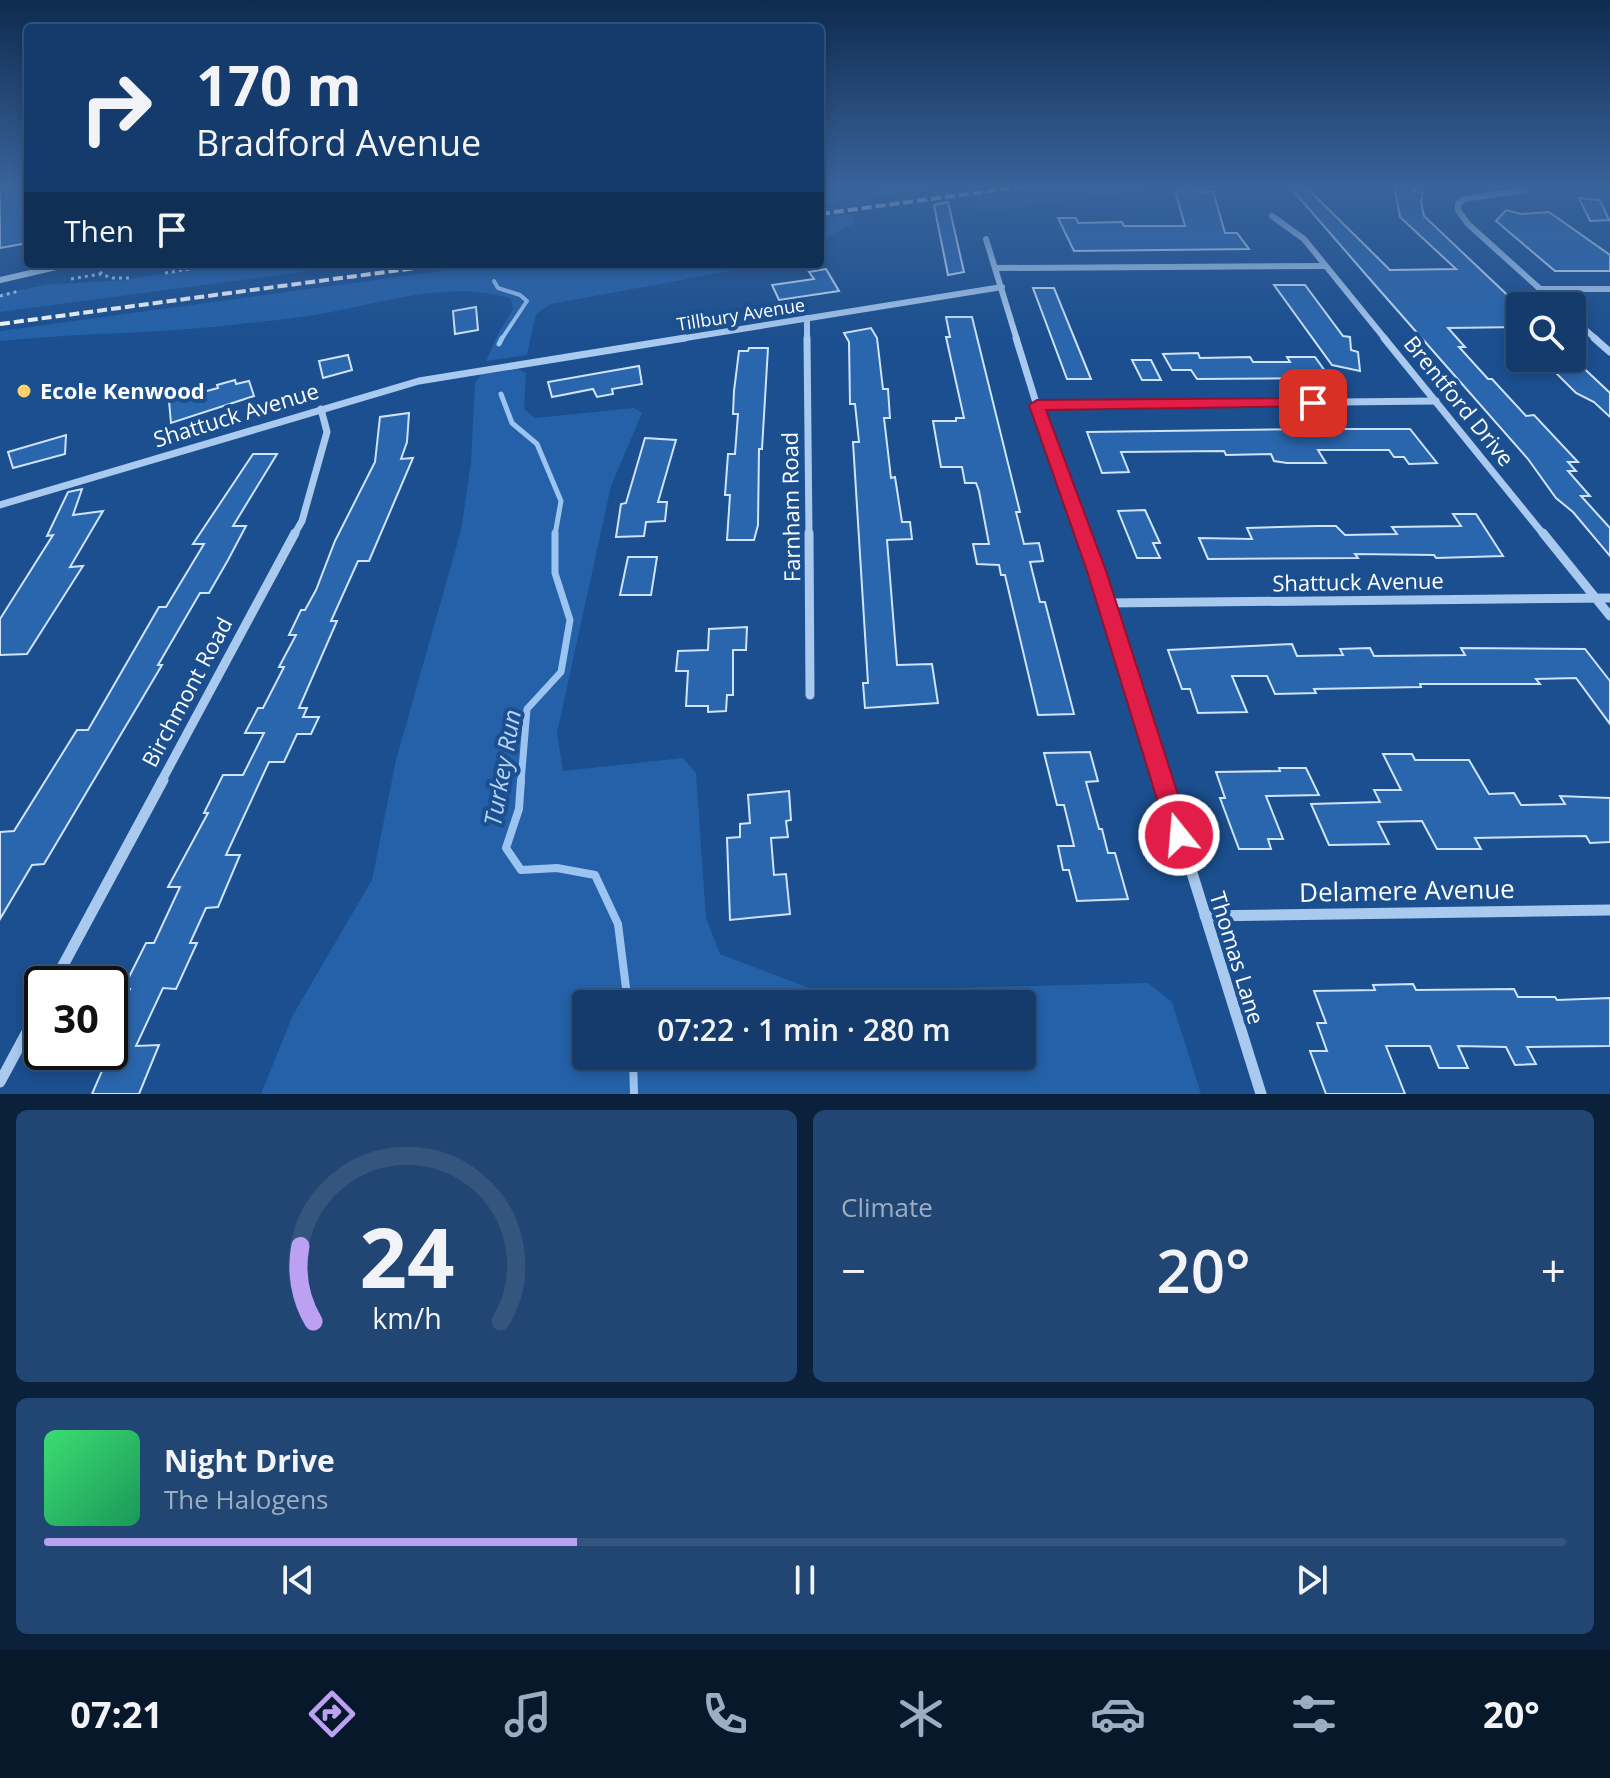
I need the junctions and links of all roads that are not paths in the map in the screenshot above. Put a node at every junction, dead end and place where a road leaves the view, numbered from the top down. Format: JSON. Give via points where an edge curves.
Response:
{"nodes":[{"id":1,"x":1300,"y":236,"type":"edge"},
{"id":2,"x":1481,"y":236,"type":"edge"},
{"id":3,"x":986,"y":239,"type":"dead end"},
{"id":4,"x":1325,"y":266,"type":"junction"},
{"id":5,"x":52,"y":268,"type":"edge"},
{"id":6,"x":996,"y":268,"type":"junction"},
{"id":7,"x":0,"y":280,"type":"edge"},
{"id":8,"x":1002,"y":287,"type":"junction"},
{"id":9,"x":1540,"y":289,"type":"junction"},
{"id":10,"x":1610,"y":289,"type":"edge"},
{"id":11,"x":1543,"y":292,"type":"edge"},
{"id":12,"x":807,"y":318,"type":"junction"},
{"id":13,"x":1586,"y":331,"type":"edge"},
{"id":14,"x":1610,"y":352,"type":"edge"},
{"id":15,"x":485,"y":369,"type":"joint"},
{"id":16,"x":1436,"y":401,"type":"junction"},
{"id":17,"x":1037,"y":405,"type":"junction"},
{"id":18,"x":321,"y":409,"type":"junction"},
{"id":19,"x":0,"y":505,"type":"edge"},
{"id":20,"x":1595,"y":598,"type":"junction"},
{"id":21,"x":1610,"y":598,"type":"edge"},
{"id":22,"x":1107,"y":603,"type":"junction"},
{"id":23,"x":1610,"y":616,"type":"edge"},
{"id":24,"x":810,"y":695,"type":"dead end"},
{"id":25,"x":1610,"y":910,"type":"edge"},
{"id":26,"x":1205,"y":916,"type":"junction"},
{"id":27,"x":63,"y":966,"type":"edge"},
{"id":28,"x":24,"y":1037,"type":"edge"},
{"id":29,"x":0,"y":1082,"type":"edge"},
{"id":30,"x":1261,"y":1094,"type":"edge"}],
"edges":[{"from":1,"to":4,"type":"street","name":"Brentford Drive"},
{"from":2,"to":9,"type":"street"},
{"from":3,"to":6,"type":"street","name":"Thomas Lane"},
{"from":4,"to":6,"type":"street"},
{"from":4,"to":16,"type":"street","name":"Brentford Drive"},
{"from":5,"to":7,"type":"street"},
{"from":6,"to":8,"type":"street","name":"Thomas Lane"},
{"from":8,"to":12,"type":"street","name":"Tillbury Avenue"},
{"from":8,"to":17,"type":"street","name":"Thomas Lane"},
{"from":9,"to":10,"type":"street"},
{"from":9,"to":11,"type":"street"},
{"from":12,"to":15,"type":"street","name":"Tillbury Avenue"},
{"from":12,"to":24,"type":"street","name":"Farnham Road"},
{"from":13,"to":14,"type":"street"},
{"from":15,"to":18,"type":"street","name":"Shattuck Avenue"},
{"from":16,"to":17,"type":"street"},
{"from":16,"to":20,"type":"street","name":"Brentford Drive"},
{"from":17,"to":22,"type":"street","name":"Thomas Lane"},
{"from":18,"to":19,"type":"street","name":"Shattuck Avenue"},
{"from":18,"to":27,"type":"street","name":"Birchmont Road","via":[[327,432],[302,521]]},
{"from":20,"to":21,"type":"street","name":"Shattuck Avenue"},
{"from":20,"to":22,"type":"street","name":"Shattuck Avenue"},
{"from":20,"to":23,"type":"street","name":"Brentford Drive"},
{"from":22,"to":26,"type":"street","name":"Thomas Lane"},
{"from":25,"to":26,"type":"street","name":"Delamere Avenue"},
{"from":26,"to":30,"type":"street","name":"Thomas Lane"},
{"from":28,"to":29,"type":"street"}]}
